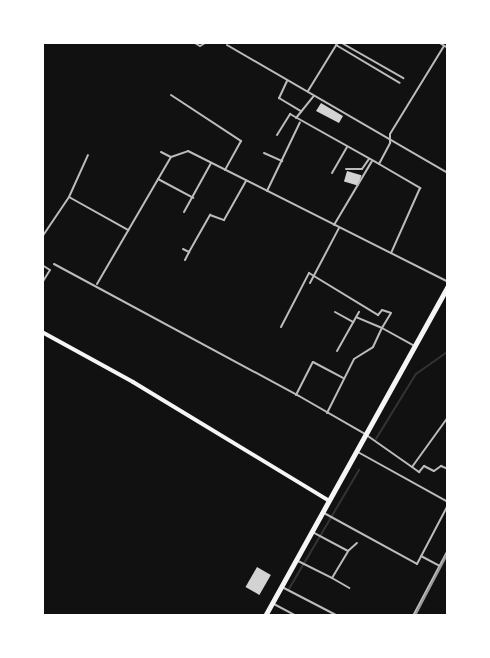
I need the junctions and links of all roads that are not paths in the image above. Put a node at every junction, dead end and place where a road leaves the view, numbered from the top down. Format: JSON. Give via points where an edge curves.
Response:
{"nodes":[{"id":1,"x":193,"y":42,"type":"edge"},
{"id":2,"x":207,"y":42,"type":"edge"},
{"id":3,"x":438,"y":42,"type":"edge"},
{"id":4,"x":338,"y":43,"type":"edge"},
{"id":5,"x":227,"y":45,"type":"dead end"},
{"id":6,"x":446,"y":47,"type":"edge"},
{"id":7,"x":403,"y":78,"type":"dead end"},
{"id":8,"x":287,"y":80,"type":"junction"},
{"id":9,"x":400,"y":83,"type":"dead end"},
{"id":10,"x":308,"y":91,"type":"junction"},
{"id":11,"x":171,"y":95,"type":"dead end"},
{"id":12,"x":314,"y":95,"type":"junction"},
{"id":13,"x":301,"y":111,"type":"junction"},
{"id":14,"x":296,"y":118,"type":"junction"},
{"id":15,"x":300,"y":122,"type":"junction"},
{"id":16,"x":277,"y":135,"type":"dead end"},
{"id":17,"x":390,"y":143,"type":"junction"},
{"id":18,"x":347,"y":147,"type":"junction"},
{"id":19,"x":160,"y":152,"type":"dead end"},
{"id":20,"x":264,"y":153,"type":"dead end"},
{"id":21,"x":88,"y":155,"type":"dead end"},
{"id":22,"x":171,"y":157,"type":"junction"},
{"id":23,"x":369,"y":159,"type":"junction"},
{"id":24,"x":282,"y":160,"type":"junction"},
{"id":25,"x":372,"y":161,"type":"junction"},
{"id":26,"x":211,"y":163,"type":"junction"},
{"id":27,"x":380,"y":164,"type":"junction"},
{"id":28,"x":346,"y":169,"type":"dead end"},
{"id":29,"x":225,"y":170,"type":"junction"},
{"id":30,"x":332,"y":173,"type":"dead end"},
{"id":31,"x":448,"y":173,"type":"edge"},
{"id":32,"x":158,"y":179,"type":"junction"},
{"id":33,"x":246,"y":181,"type":"junction"},
{"id":34,"x":267,"y":191,"type":"junction"},
{"id":35,"x":69,"y":197,"type":"junction"},
{"id":36,"x":194,"y":198,"type":"junction"},
{"id":37,"x":184,"y":212,"type":"dead end"},
{"id":38,"x":334,"y":225,"type":"junction"},
{"id":39,"x":339,"y":228,"type":"junction"},
{"id":40,"x":128,"y":230,"type":"junction"},
{"id":41,"x":42,"y":237,"type":"edge"},
{"id":42,"x":183,"y":249,"type":"dead end"},
{"id":43,"x":189,"y":252,"type":"junction"},
{"id":44,"x":391,"y":253,"type":"junction"},
{"id":45,"x":185,"y":260,"type":"dead end"},
{"id":46,"x":54,"y":264,"type":"dead end"},
{"id":47,"x":42,"y":265,"type":"edge"},
{"id":48,"x":314,"y":276,"type":"junction"},
{"id":49,"x":42,"y":282,"type":"edge"},
{"id":50,"x":448,"y":282,"type":"edge"},
{"id":51,"x":310,"y":283,"type":"dead end"},
{"id":52,"x":98,"y":284,"type":"junction"},
{"id":53,"x":448,"y":286,"type":"edge"},
{"id":54,"x":446,"y":297,"type":"edge"},
{"id":55,"x":335,"y":312,"type":"dead end"},
{"id":56,"x":359,"y":312,"type":"dead end"},
{"id":57,"x":356,"y":317,"type":"junction"},
{"id":58,"x":353,"y":322,"type":"junction"},
{"id":59,"x":281,"y":327,"type":"dead end"},
{"id":60,"x":382,"y":328,"type":"junction"},
{"id":61,"x":42,"y":332,"type":"edge"},
{"id":62,"x":414,"y":346,"type":"junction"},
{"id":63,"x":337,"y":351,"type":"dead end"},
{"id":64,"x":343,"y":378,"type":"junction"},
{"id":65,"x":296,"y":395,"type":"junction"},
{"id":66,"x":327,"y":413,"type":"junction"},
{"id":67,"x":448,"y":417,"type":"edge"},
{"id":68,"x":365,"y":434,"type":"junction"},
{"id":69,"x":356,"y":450,"type":"junction"},
{"id":70,"x":412,"y":468,"type":"junction"},
{"id":71,"x":448,"y":469,"type":"edge"},
{"id":72,"x":328,"y":500,"type":"junction"},
{"id":73,"x":448,"y":504,"type":"edge"},
{"id":74,"x":322,"y":512,"type":"junction"},
{"id":75,"x":311,"y":531,"type":"junction"},
{"id":76,"x":357,"y":543,"type":"dead end"},
{"id":77,"x":448,"y":550,"type":"edge"},
{"id":78,"x":348,"y":551,"type":"junction"},
{"id":79,"x":421,"y":556,"type":"junction"},
{"id":80,"x":296,"y":560,"type":"junction"},
{"id":81,"x":440,"y":566,"type":"junction"},
{"id":82,"x":332,"y":578,"type":"junction"},
{"id":83,"x":281,"y":586,"type":"junction"},
{"id":84,"x":349,"y":588,"type":"dead end"},
{"id":85,"x":272,"y":603,"type":"junction"},
{"id":86,"x":265,"y":616,"type":"edge"},
{"id":87,"x":296,"y":616,"type":"edge"},
{"id":88,"x":338,"y":616,"type":"edge"},
{"id":89,"x":413,"y":616,"type":"edge"}],
"edges":[{"from":1,"to":2,"type":"street","via":[[200,46]]},
{"from":3,"to":6,"type":"street"},
{"from":4,"to":7,"type":"street"},
{"from":4,"to":9,"type":"street"},
{"from":4,"to":10,"type":"street"},
{"from":5,"to":8,"type":"street"},
{"from":6,"to":17,"type":"street","via":[[390,134]]},
{"from":8,"to":10,"type":"street"},
{"from":8,"to":13,"type":"street","via":[[279,98]]},
{"from":10,"to":12,"type":"street"},
{"from":11,"to":29,"type":"street","via":[[241,141]]},
{"from":12,"to":13,"type":"street","via":[[305,112]]},
{"from":12,"to":17,"type":"street"},
{"from":13,"to":14,"type":"street"},
{"from":14,"to":15,"type":"street"},
{"from":14,"to":16,"type":"street","via":[[288,115]]},
{"from":15,"to":18,"type":"street"},
{"from":15,"to":24,"type":"street"},
{"from":17,"to":27,"type":"street"},
{"from":17,"to":31,"type":"street"},
{"from":18,"to":23,"type":"street"},
{"from":18,"to":30,"type":"street"},
{"from":19,"to":22,"type":"street"},
{"from":20,"to":24,"type":"street"},
{"from":21,"to":35,"type":"street"},
{"from":22,"to":26,"type":"street","via":[[188,151]]},
{"from":22,"to":32,"type":"street"},
{"from":23,"to":25,"type":"street"},
{"from":23,"to":28,"type":"street","via":[[362,170]]},
{"from":24,"to":34,"type":"street"},
{"from":25,"to":27,"type":"street"},
{"from":25,"to":38,"type":"street"},
{"from":26,"to":29,"type":"street"},
{"from":26,"to":36,"type":"street"},
{"from":27,"to":44,"type":"street","via":[[420,188]]},
{"from":29,"to":33,"type":"street"},
{"from":32,"to":36,"type":"street"},
{"from":32,"to":40,"type":"street"},
{"from":33,"to":34,"type":"street"},
{"from":33,"to":43,"type":"street","via":[[224,220],[209,216]]},
{"from":34,"to":38,"type":"street"},
{"from":35,"to":40,"type":"street"},
{"from":35,"to":41,"type":"street"},
{"from":36,"to":37,"type":"street"},
{"from":38,"to":39,"type":"street"},
{"from":39,"to":44,"type":"street"},
{"from":39,"to":48,"type":"street"},
{"from":40,"to":52,"type":"street"},
{"from":42,"to":43,"type":"street"},
{"from":43,"to":45,"type":"street"},
{"from":44,"to":50,"type":"street"},
{"from":46,"to":52,"type":"street"},
{"from":47,"to":49,"type":"street","via":[[50,270]]},
{"from":48,"to":51,"type":"street"},
{"from":48,"to":59,"type":"street","via":[[307,274]]},
{"from":48,"to":60,"type":"street","via":[[378,315],[382,310],[391,312]]},
{"from":52,"to":65,"type":"street"},
{"from":53,"to":54,"type":"highway"},
{"from":54,"to":62,"type":"highway"},
{"from":55,"to":58,"type":"street"},
{"from":56,"to":57,"type":"street"},
{"from":57,"to":58,"type":"street"},
{"from":57,"to":60,"type":"street"},
{"from":58,"to":63,"type":"street"},
{"from":60,"to":62,"type":"street"},
{"from":60,"to":64,"type":"street","via":[[374,347],[354,358]]},
{"from":61,"to":72,"type":"main road"},
{"from":62,"to":68,"type":"highway"},
{"from":64,"to":65,"type":"street","via":[[313,362]]},
{"from":64,"to":66,"type":"street"},
{"from":65,"to":66,"type":"street"},
{"from":66,"to":68,"type":"street"},
{"from":67,"to":70,"type":"street"},
{"from":68,"to":69,"type":"highway"},
{"from":68,"to":70,"type":"street"},
{"from":69,"to":72,"type":"highway"},
{"from":69,"to":73,"type":"street"},
{"from":70,"to":71,"type":"street"},
{"from":72,"to":74,"type":"highway"},
{"from":73,"to":79,"type":"street"},
{"from":74,"to":75,"type":"highway"},
{"from":74,"to":79,"type":"street","via":[[417,564]]},
{"from":75,"to":78,"type":"street"},
{"from":75,"to":80,"type":"highway"},
{"from":76,"to":78,"type":"street"},
{"from":77,"to":81,"type":"street"},
{"from":78,"to":82,"type":"street"},
{"from":79,"to":81,"type":"street"},
{"from":80,"to":82,"type":"street"},
{"from":80,"to":83,"type":"highway"},
{"from":81,"to":89,"type":"street"},
{"from":82,"to":84,"type":"street"},
{"from":83,"to":85,"type":"highway"},
{"from":83,"to":88,"type":"street"},
{"from":85,"to":86,"type":"highway"},
{"from":85,"to":87,"type":"street"}]}
